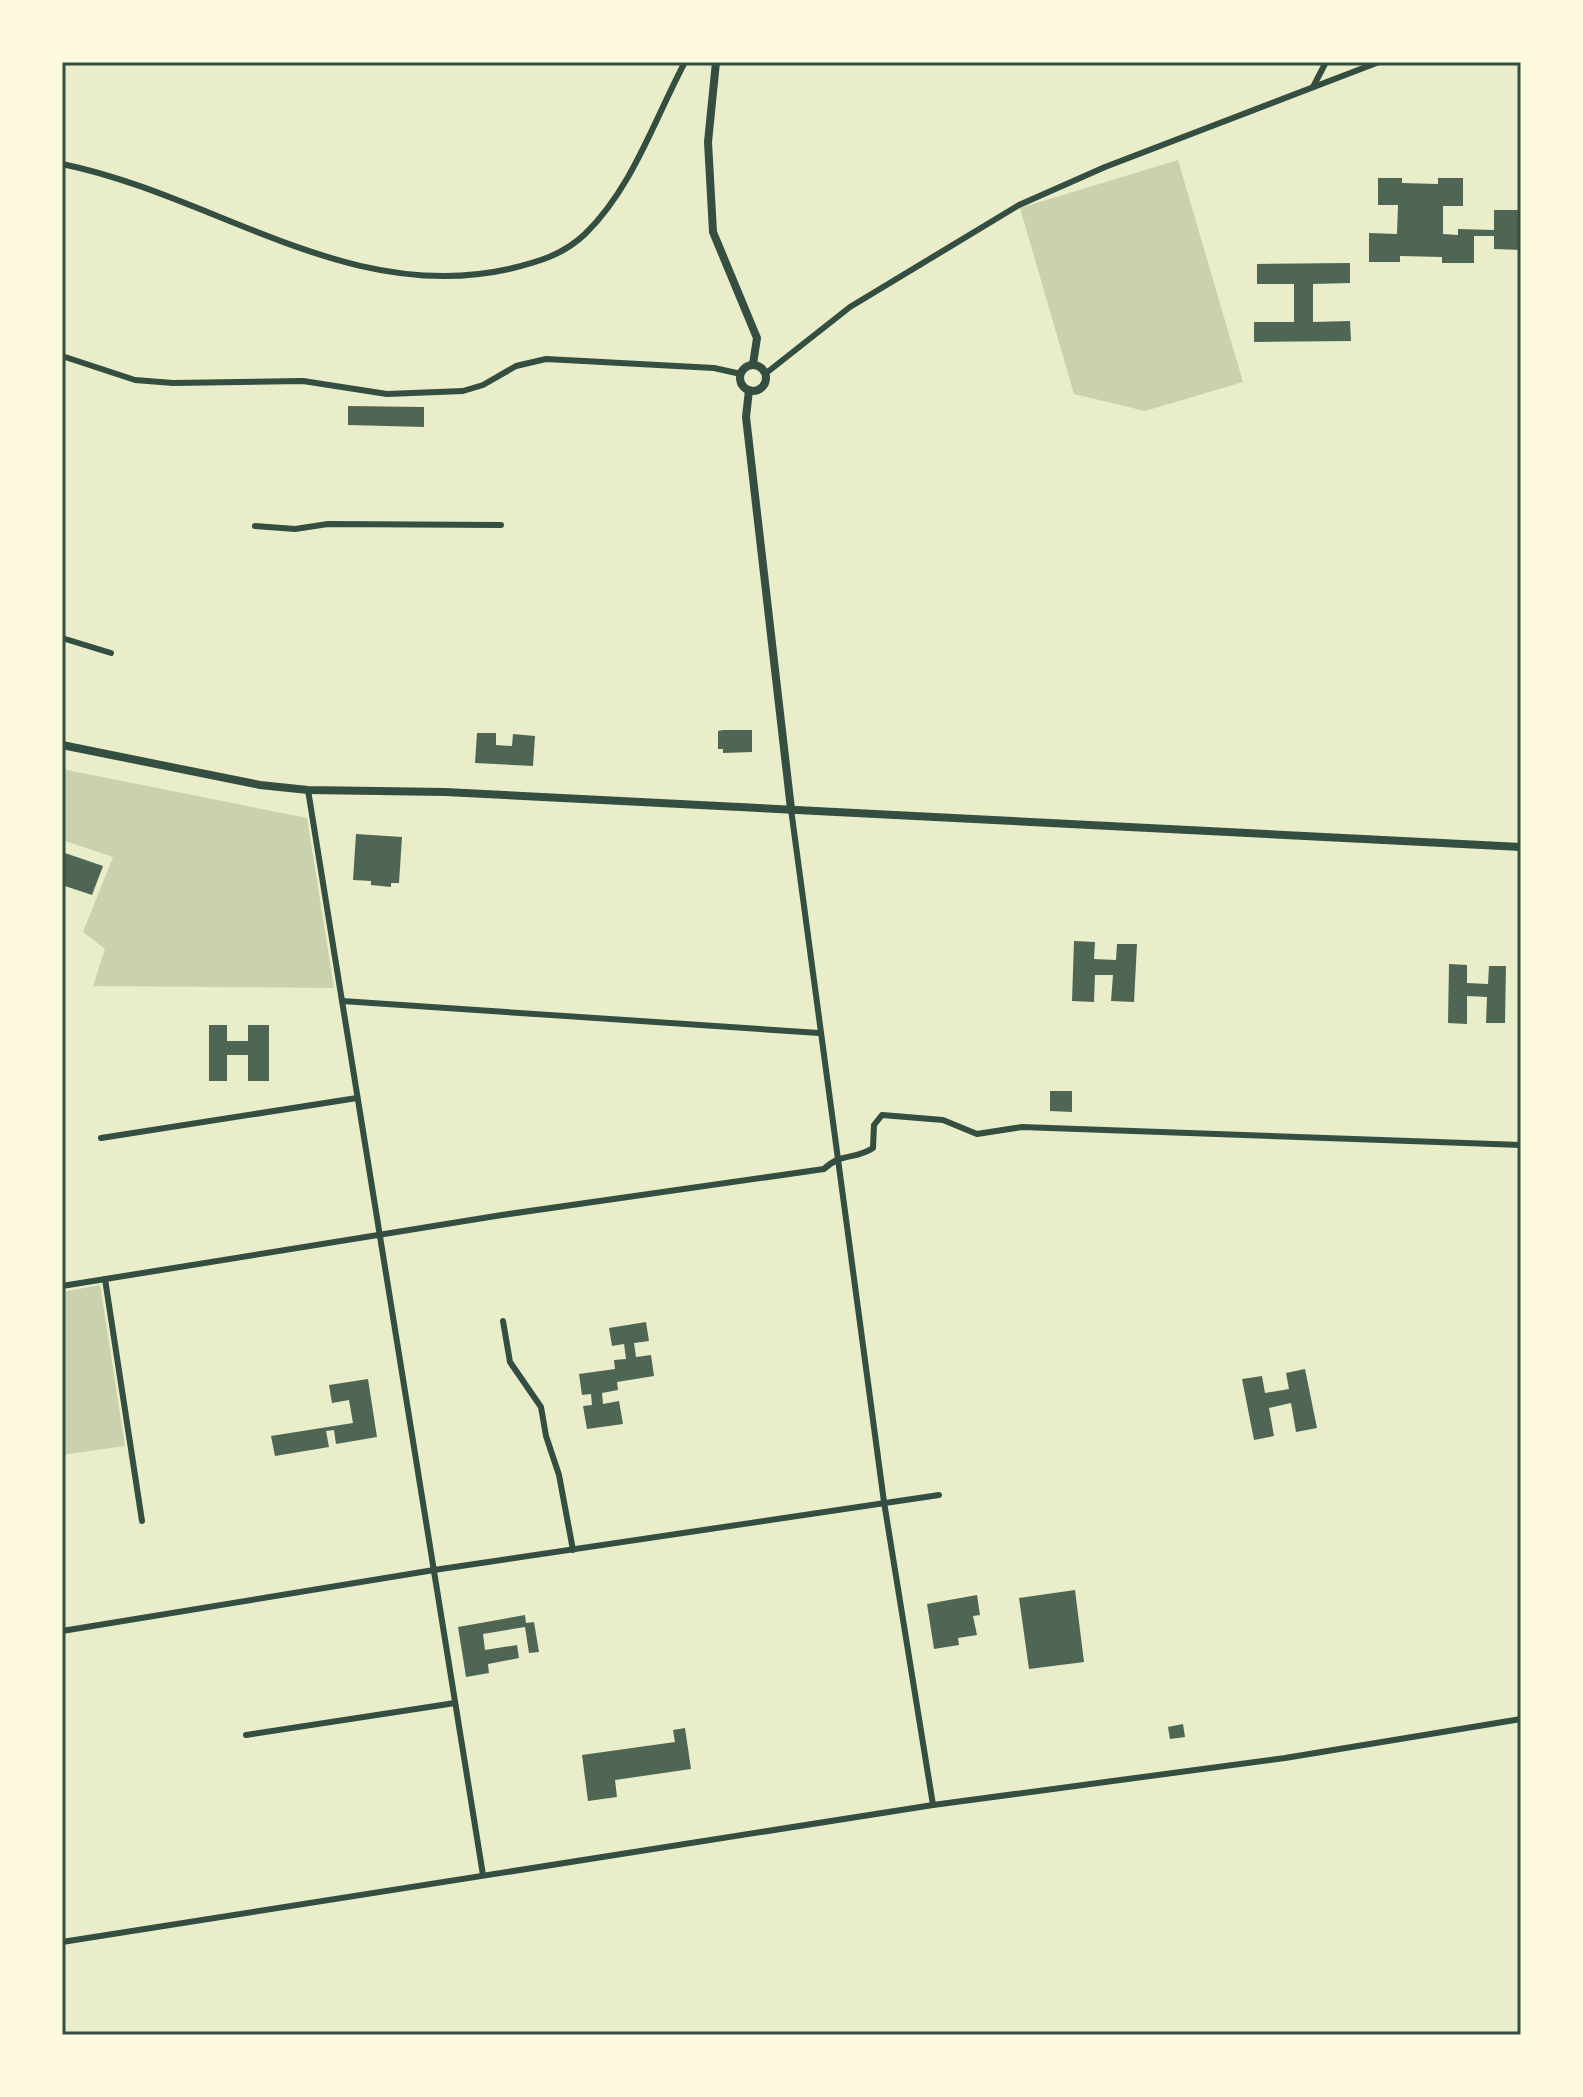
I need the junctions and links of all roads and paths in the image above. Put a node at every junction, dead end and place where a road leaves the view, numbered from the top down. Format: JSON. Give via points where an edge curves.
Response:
{"nodes":[{"id":1,"x":685,"y":62,"type":"edge"},
{"id":2,"x":716,"y":62,"type":"edge"},
{"id":3,"x":1326,"y":62,"type":"edge"},
{"id":4,"x":1379,"y":62,"type":"edge"},
{"id":5,"x":1313,"y":87,"type":"junction"},
{"id":6,"x":62,"y":164,"type":"edge"},
{"id":7,"x":62,"y":356,"type":"edge"},
{"id":8,"x":753,"y":364,"type":"junction"},
{"id":9,"x":741,"y":374,"type":"junction"},
{"id":10,"x":765,"y":374,"type":"junction"},
{"id":11,"x":749,"y":390,"type":"junction"},
{"id":12,"x":501,"y":525,"type":"dead end"},
{"id":13,"x":255,"y":526,"type":"dead end"},
{"id":14,"x":62,"y":638,"type":"edge"},
{"id":15,"x":111,"y":653,"type":"dead end"},
{"id":16,"x":62,"y":745,"type":"edge"},
{"id":17,"x":308,"y":790,"type":"junction"},
{"id":18,"x":791,"y":809,"type":"junction"},
{"id":19,"x":1521,"y":847,"type":"edge"},
{"id":20,"x":342,"y":1001,"type":"junction"},
{"id":21,"x":819,"y":1033,"type":"junction"},
{"id":22,"x":357,"y":1098,"type":"junction"},
{"id":23,"x":101,"y":1138,"type":"dead end"},
{"id":24,"x":1521,"y":1145,"type":"edge"},
{"id":25,"x":835,"y":1159,"type":"junction"},
{"id":26,"x":380,"y":1236,"type":"junction"},
{"id":27,"x":105,"y":1279,"type":"junction"},
{"id":28,"x":62,"y":1286,"type":"edge"},
{"id":29,"x":503,"y":1321,"type":"dead end"},
{"id":30,"x":939,"y":1495,"type":"dead end"},
{"id":31,"x":884,"y":1502,"type":"junction"},
{"id":32,"x":142,"y":1521,"type":"dead end"},
{"id":33,"x":573,"y":1550,"type":"junction"},
{"id":34,"x":434,"y":1570,"type":"junction"},
{"id":35,"x":62,"y":1631,"type":"edge"},
{"id":36,"x":455,"y":1703,"type":"junction"},
{"id":37,"x":1521,"y":1719,"type":"edge"},
{"id":38,"x":246,"y":1735,"type":"dead end"},
{"id":39,"x":933,"y":1805,"type":"junction"},
{"id":40,"x":483,"y":1875,"type":"junction"},
{"id":41,"x":62,"y":1942,"type":"edge"}],
"edges":[{"from":1,"to":6,"type":"street","via":[[622,189],[587,232],[543,261],[500,271],[454,277],[365,270],[165,195]]},
{"from":2,"to":8,"type":"street","via":[[708,142],[713,232],[757,338]]},
{"from":3,"to":5,"type":"street"},
{"from":4,"to":5,"type":"street"},
{"from":5,"to":10,"type":"street","via":[[1019,205],[850,307]]},
{"from":7,"to":9,"type":"street","via":[[135,380],[303,381],[387,394],[463,391],[516,366],[546,359]]},
{"from":8,"to":9,"type":"street"},
{"from":8,"to":10,"type":"street"},
{"from":9,"to":11,"type":"street"},
{"from":10,"to":11,"type":"street","via":[[763,387]]},
{"from":11,"to":18,"type":"street","via":[[746,417]]},
{"from":12,"to":13,"type":"street"},
{"from":14,"to":15,"type":"street"},
{"from":16,"to":17,"type":"street"},
{"from":17,"to":18,"type":"street"},
{"from":17,"to":20,"type":"street"},
{"from":18,"to":19,"type":"street"},
{"from":18,"to":21,"type":"street"},
{"from":20,"to":21,"type":"street"},
{"from":20,"to":22,"type":"street"},
{"from":21,"to":25,"type":"street"},
{"from":22,"to":23,"type":"street"},
{"from":22,"to":26,"type":"street"},
{"from":24,"to":25,"type":"street","via":[[1022,1127],[977,1134],[943,1120],[882,1115],[874,1125],[873,1148]]},
{"from":25,"to":26,"type":"street","via":[[824,1169]]},
{"from":25,"to":31,"type":"street"},
{"from":26,"to":27,"type":"street"},
{"from":26,"to":34,"type":"street"},
{"from":27,"to":28,"type":"street"},
{"from":27,"to":32,"type":"street"},
{"from":29,"to":33,"type":"street","via":[[510,1362],[541,1407]]},
{"from":30,"to":31,"type":"street"},
{"from":31,"to":33,"type":"street"},
{"from":31,"to":39,"type":"street"},
{"from":33,"to":34,"type":"street"},
{"from":34,"to":35,"type":"street"},
{"from":34,"to":36,"type":"street"},
{"from":36,"to":38,"type":"street"},
{"from":36,"to":40,"type":"street"},
{"from":37,"to":39,"type":"street","via":[[1285,1758]]},
{"from":39,"to":40,"type":"street"},
{"from":40,"to":41,"type":"street"}]}
